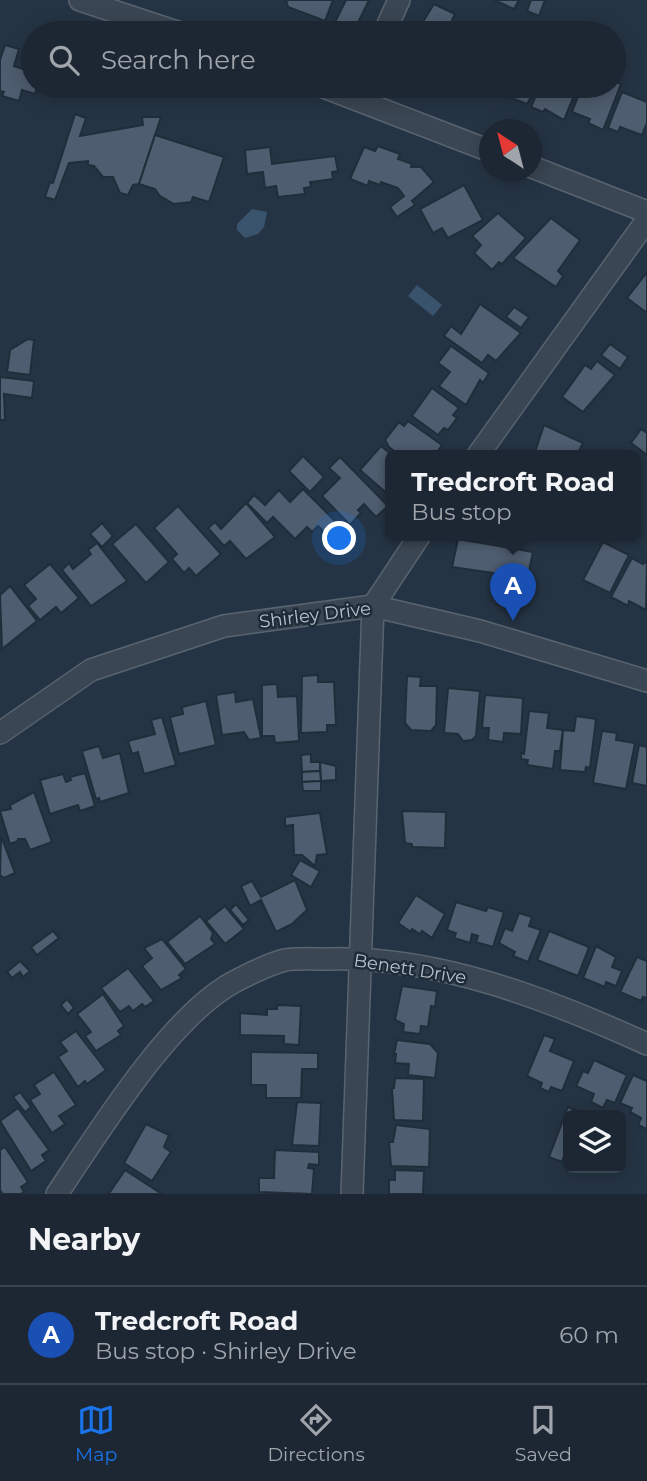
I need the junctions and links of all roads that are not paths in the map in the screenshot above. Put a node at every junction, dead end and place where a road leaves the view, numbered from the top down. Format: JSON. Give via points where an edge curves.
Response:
{"nodes":[{"id":1,"x":80,"y":0,"type":"edge"},
{"id":2,"x":399,"y":0,"type":"edge"},
{"id":3,"x":144,"y":21,"type":"edge"},
{"id":4,"x":389,"y":21,"type":"edge"},
{"id":5,"x":372,"y":98,"type":"edge"},
{"id":6,"x":479,"y":146,"type":"edge"},
{"id":7,"x":542,"y":171,"type":"edge"},
{"id":8,"x":647,"y":212,"type":"edge"},
{"id":9,"x":647,"y":220,"type":"edge"},
{"id":10,"x":482,"y":450,"type":"edge"},
{"id":11,"x":416,"y":541,"type":"edge"},
{"id":12,"x":373,"y":606,"type":"junction"},
{"id":13,"x":647,"y":681,"type":"edge"},
{"id":14,"x":0,"y":733,"type":"edge"},
{"id":15,"x":360,"y":958,"type":"junction"},
{"id":16,"x":647,"y":1044,"type":"edge"},
{"id":17,"x":57,"y":1194,"type":"edge"},
{"id":18,"x":352,"y":1194,"type":"edge"}],
"edges":[{"from":1,"to":3,"type":"street"},
{"from":2,"to":4,"type":"street"},
{"from":5,"to":6,"type":"street"},
{"from":7,"to":8,"type":"street"},
{"from":9,"to":10,"type":"street"},
{"from":11,"to":12,"type":"street"},
{"from":12,"to":13,"type":"street","name":"Shirley Drive","via":[[480,631]]},
{"from":12,"to":14,"type":"street","name":"Shirley Drive","via":[[224,626],[91,670]]},
{"from":12,"to":15,"type":"street"},
{"from":15,"to":16,"type":"street","name":"Benett Drive","via":[[447,971],[544,1001]]},
{"from":15,"to":17,"type":"street","name":"Benett Drive","via":[[285,960],[230,984],[188,1019],[132,1086]]},
{"from":15,"to":18,"type":"street"}]}
